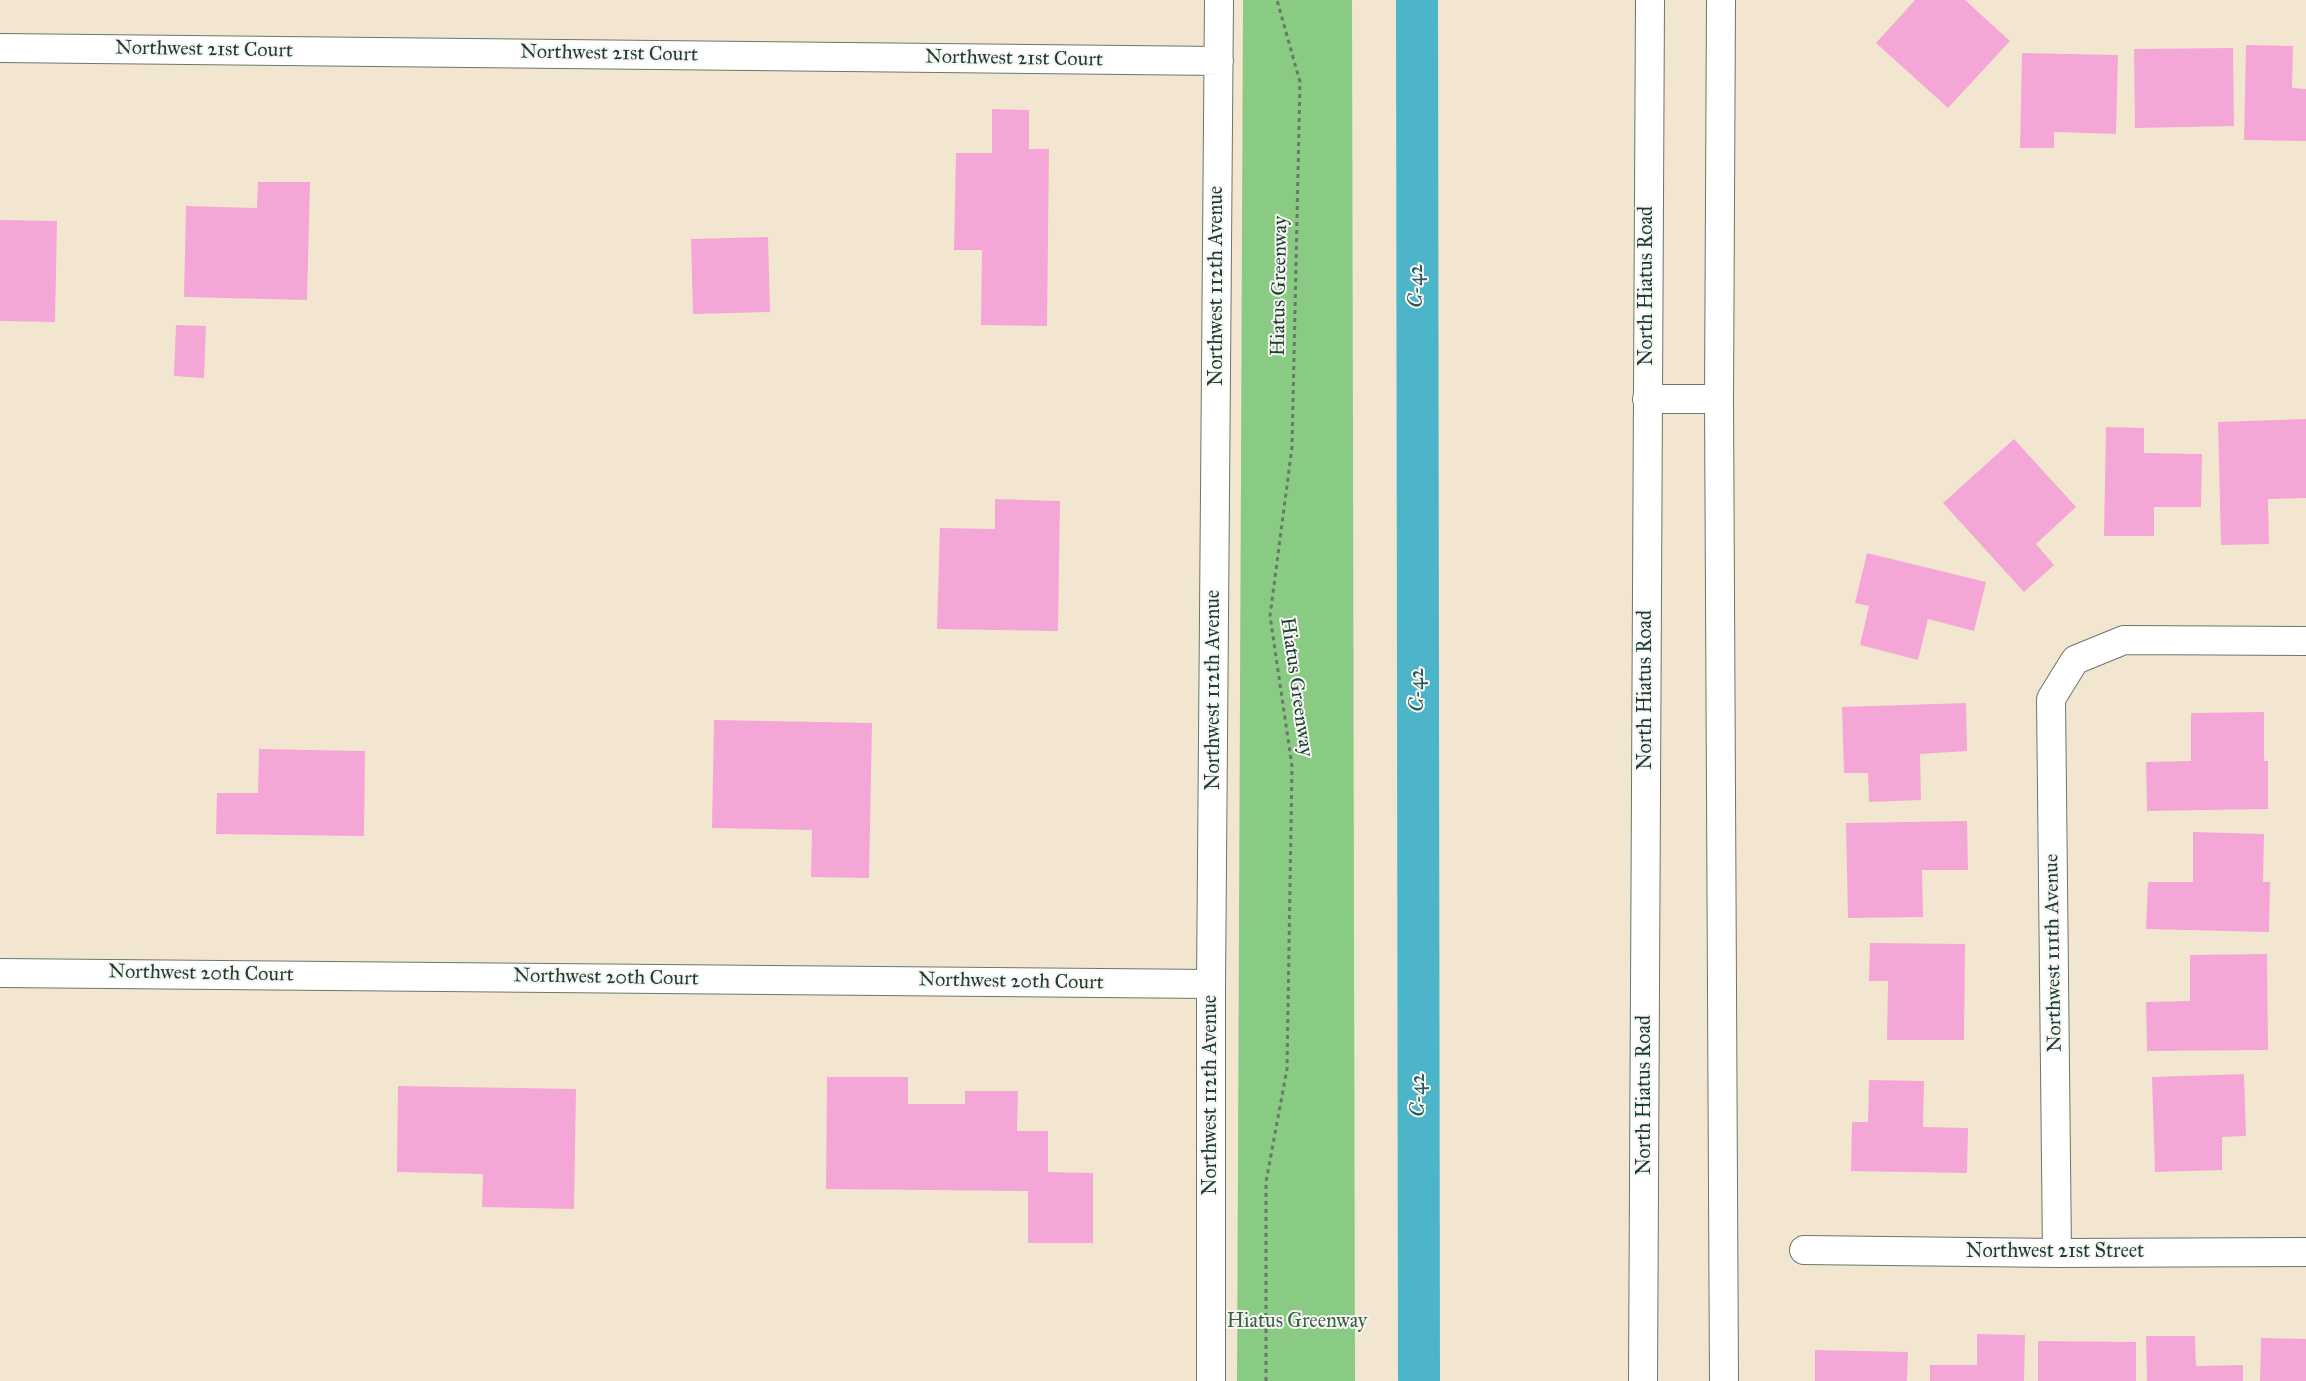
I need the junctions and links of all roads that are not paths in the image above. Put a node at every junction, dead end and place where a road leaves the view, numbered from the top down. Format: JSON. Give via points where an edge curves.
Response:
{"nodes":[{"id":1,"x":1219,"y":0,"type":"edge"},
{"id":2,"x":1650,"y":0,"type":"edge"},
{"id":3,"x":1720,"y":0,"type":"edge"},
{"id":4,"x":0,"y":48,"type":"edge"},
{"id":5,"x":1219,"y":61,"type":"junction"},
{"id":6,"x":1647,"y":399,"type":"junction"},
{"id":7,"x":1719,"y":399,"type":"junction"},
{"id":8,"x":2306,"y":641,"type":"edge"},
{"id":9,"x":0,"y":973,"type":"edge"},
{"id":10,"x":1211,"y":984,"type":"junction"},
{"id":11,"x":1804,"y":1250,"type":"dead end"},
{"id":12,"x":2306,"y":1252,"type":"edge"},
{"id":13,"x":2057,"y":1253,"type":"junction"},
{"id":14,"x":1211,"y":1381,"type":"edge"},
{"id":15,"x":1643,"y":1381,"type":"edge"},
{"id":16,"x":1724,"y":1381,"type":"edge"}],
"edges":[{"from":1,"to":5,"type":"street","name":"Northwest 112th Avenue"},
{"from":2,"to":6,"type":"street","name":"North Hiatus Road"},
{"from":3,"to":7,"type":"street"},
{"from":4,"to":5,"type":"street","name":"Northwest 21st Court"},
{"from":5,"to":10,"type":"street","name":"Northwest 112th Avenue"},
{"from":6,"to":7,"type":"street"},
{"from":6,"to":15,"type":"street","name":"North Hiatus Road"},
{"from":7,"to":16,"type":"street"},
{"from":8,"to":13,"type":"street","name":"Northwest 111th Avenue","via":[[2124,640],[2074,660],[2051,699]]},
{"from":9,"to":10,"type":"street","name":"Northwest 20th Court"},
{"from":10,"to":14,"type":"street","name":"Northwest 112th Avenue"},
{"from":11,"to":13,"type":"street","name":"Northwest 21st Street"},
{"from":12,"to":13,"type":"street","name":"Northwest 21st Street"}]}
